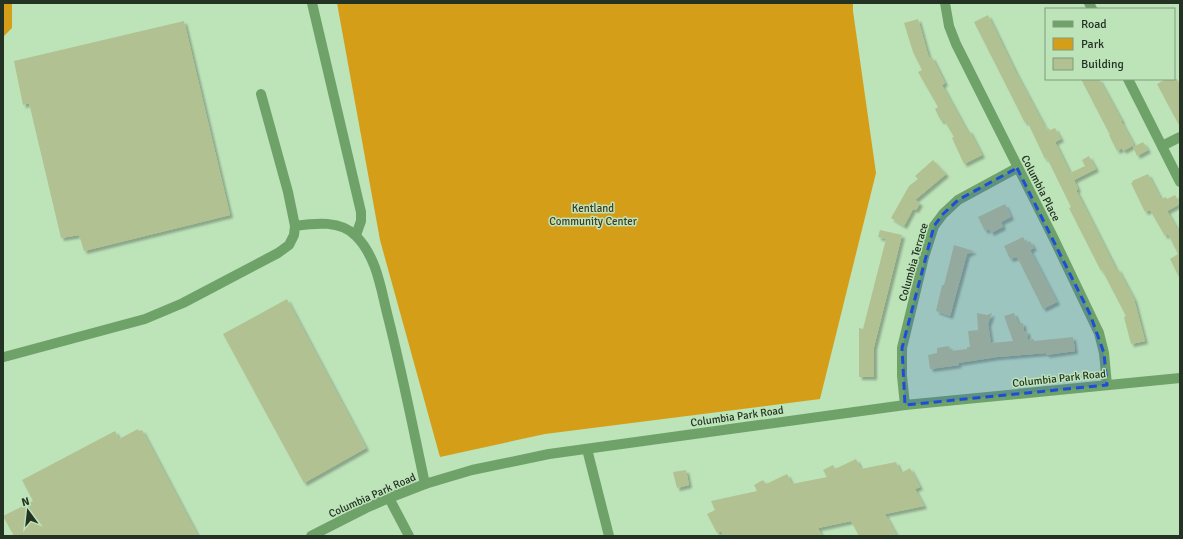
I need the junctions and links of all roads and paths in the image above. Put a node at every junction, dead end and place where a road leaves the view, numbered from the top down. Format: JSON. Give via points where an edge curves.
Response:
{"nodes":[{"id":1,"x":312,"y":3,"type":"edge"},
{"id":2,"x":945,"y":3,"type":"edge"},
{"id":3,"x":1129,"y":80,"type":"edge"},
{"id":4,"x":261,"y":94,"type":"dead end"},
{"id":5,"x":1180,"y":137,"type":"edge"},
{"id":6,"x":1162,"y":146,"type":"junction"},
{"id":7,"x":1017,"y":168,"type":"junction"},
{"id":8,"x":1180,"y":182,"type":"edge"},
{"id":9,"x":295,"y":226,"type":"junction"},
{"id":10,"x":356,"y":235,"type":"junction"},
{"id":11,"x":4,"y":357,"type":"edge"},
{"id":12,"x":1180,"y":378,"type":"edge"},
{"id":13,"x":1107,"y":385,"type":"junction"},
{"id":14,"x":905,"y":405,"type":"junction"},
{"id":15,"x":587,"y":449,"type":"junction"},
{"id":16,"x":425,"y":484,"type":"junction"},
{"id":17,"x":389,"y":498,"type":"junction"},
{"id":18,"x":311,"y":536,"type":"edge"},
{"id":19,"x":409,"y":536,"type":"edge"},
{"id":20,"x":609,"y":536,"type":"edge"}],
"edges":[{"from":1,"to":10,"type":"street","via":[[361,212]]},
{"from":2,"to":7,"type":"street","name":"Columbia Place","via":[[949,26],[956,44]]},
{"from":3,"to":6,"type":"street"},
{"from":4,"to":9,"type":"street"},
{"from":5,"to":6,"type":"street"},
{"from":6,"to":8,"type":"street"},
{"from":7,"to":13,"type":"street","name":"Columbia Place","via":[[1099,333]]},
{"from":7,"to":14,"type":"street","name":"Columbia Terrace","via":[[958,200],[934,226],[902,348]]},
{"from":9,"to":10,"type":"street","via":[[318,223],[336,225]]},
{"from":9,"to":11,"type":"street","via":[[289,244],[278,253],[177,306],[145,319]]},
{"from":10,"to":16,"type":"street","via":[[369,251],[378,279],[396,348]]},
{"from":12,"to":13,"type":"street","name":"Columbia Park Road"},
{"from":13,"to":14,"type":"street","name":"Columbia Park Road"},
{"from":14,"to":15,"type":"street","name":"Columbia Park Road"},
{"from":15,"to":16,"type":"street","name":"Columbia Park Road","via":[[506,462]]},
{"from":15,"to":20,"type":"street"},
{"from":16,"to":17,"type":"street","name":"Columbia Park Road"},
{"from":17,"to":18,"type":"street","name":"Columbia Park Road"},
{"from":17,"to":19,"type":"street"}]}
